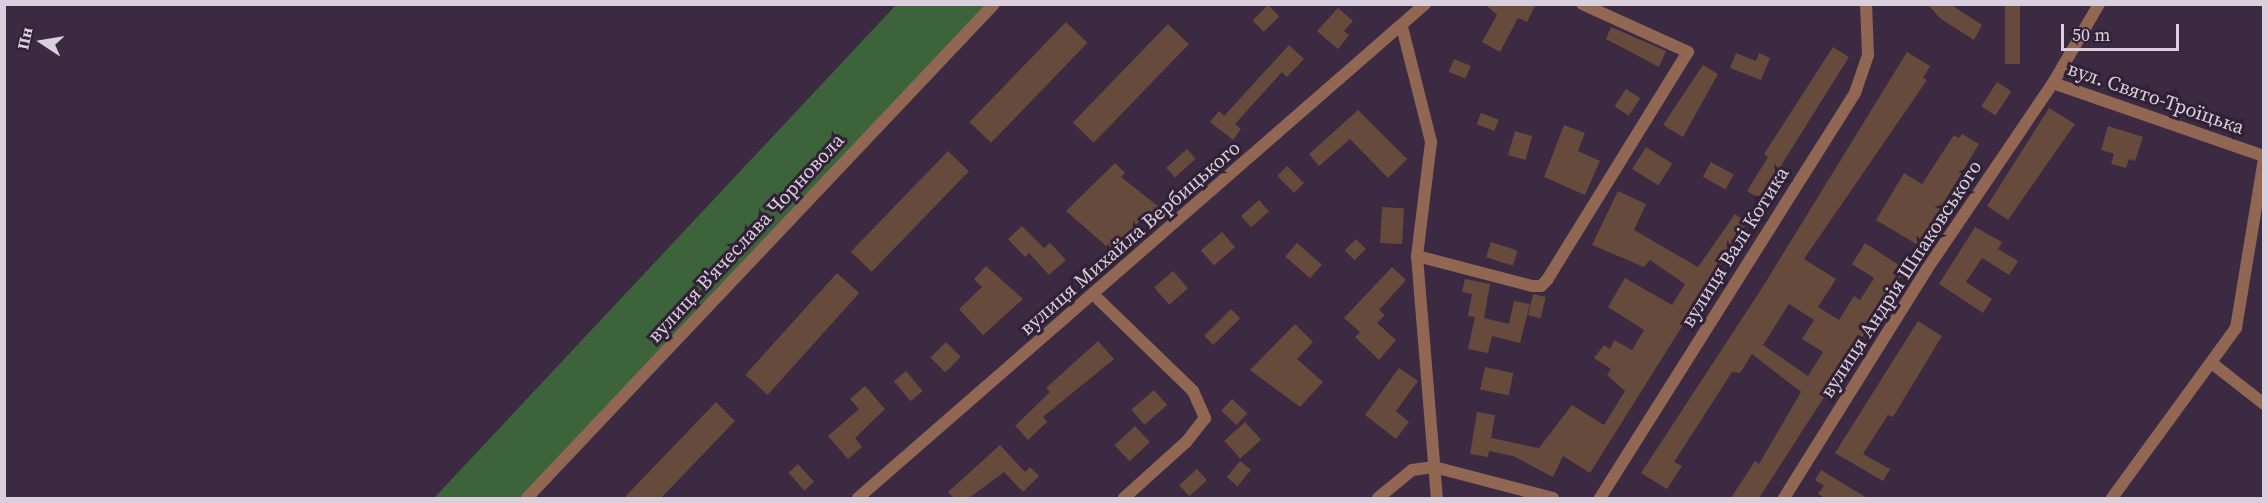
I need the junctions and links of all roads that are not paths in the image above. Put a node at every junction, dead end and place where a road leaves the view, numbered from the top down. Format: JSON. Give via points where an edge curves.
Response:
{"nodes":[{"id":1,"x":994,"y":4,"type":"edge"},
{"id":2,"x":1425,"y":4,"type":"edge"},
{"id":3,"x":1582,"y":4,"type":"edge"},
{"id":4,"x":1866,"y":4,"type":"edge"},
{"id":5,"x":2099,"y":4,"type":"edge"},
{"id":6,"x":1402,"y":27,"type":"junction"},
{"id":7,"x":2053,"y":83,"type":"junction"},
{"id":8,"x":2264,"y":157,"type":"edge"},
{"id":9,"x":1417,"y":256,"type":"junction"},
{"id":10,"x":1095,"y":296,"type":"junction"},
{"id":11,"x":2213,"y":364,"type":"junction"},
{"id":12,"x":2264,"y":404,"type":"edge"},
{"id":13,"x":1434,"y":467,"type":"junction"},
{"id":14,"x":527,"y":498,"type":"edge"},
{"id":15,"x":858,"y":498,"type":"edge"},
{"id":16,"x":1124,"y":498,"type":"edge"},
{"id":17,"x":1378,"y":498,"type":"edge"},
{"id":18,"x":1437,"y":498,"type":"edge"},
{"id":19,"x":1553,"y":498,"type":"edge"},
{"id":20,"x":1600,"y":498,"type":"edge"},
{"id":21,"x":1784,"y":498,"type":"edge"},
{"id":22,"x":2112,"y":498,"type":"edge"}],
"edges":[{"from":1,"to":14,"type":"street","name":"вулиця В'ячеслава Чорновола"},
{"from":2,"to":6,"type":"street","name":"вулиця Михайла Вербицького"},
{"from":3,"to":9,"type":"street","via":[[1688,51],[1547,280],[1541,286],[1532,286]]},
{"from":4,"to":20,"type":"street","name":"вулиця Валі Котика","via":[[1868,55],[1855,93]]},
{"from":5,"to":7,"type":"street","name":"вул. Свято-Троїцька"},
{"from":6,"to":9,"type":"street","via":[[1431,142]]},
{"from":6,"to":10,"type":"street","name":"вулиця Михайла Вербицького"},
{"from":7,"to":8,"type":"street","name":"вул. Свято-Троїцька"},
{"from":7,"to":21,"type":"street","name":"вулиця Андрія Шпаковського","via":[[1927,269]]},
{"from":8,"to":11,"type":"street","name":"вул. Свято-Троїцька","via":[[2236,328]]},
{"from":9,"to":13,"type":"street"},
{"from":10,"to":15,"type":"street","name":"вулиця Михайла Вербицького"},
{"from":10,"to":16,"type":"street","via":[[1193,391],[1204,418],[1186,442]]},
{"from":11,"to":12,"type":"street"},
{"from":11,"to":22,"type":"street","name":"вул. Свято-Троїцька"},
{"from":13,"to":17,"type":"street","via":[[1412,470]]},
{"from":13,"to":18,"type":"street"},
{"from":13,"to":19,"type":"street"}]}
